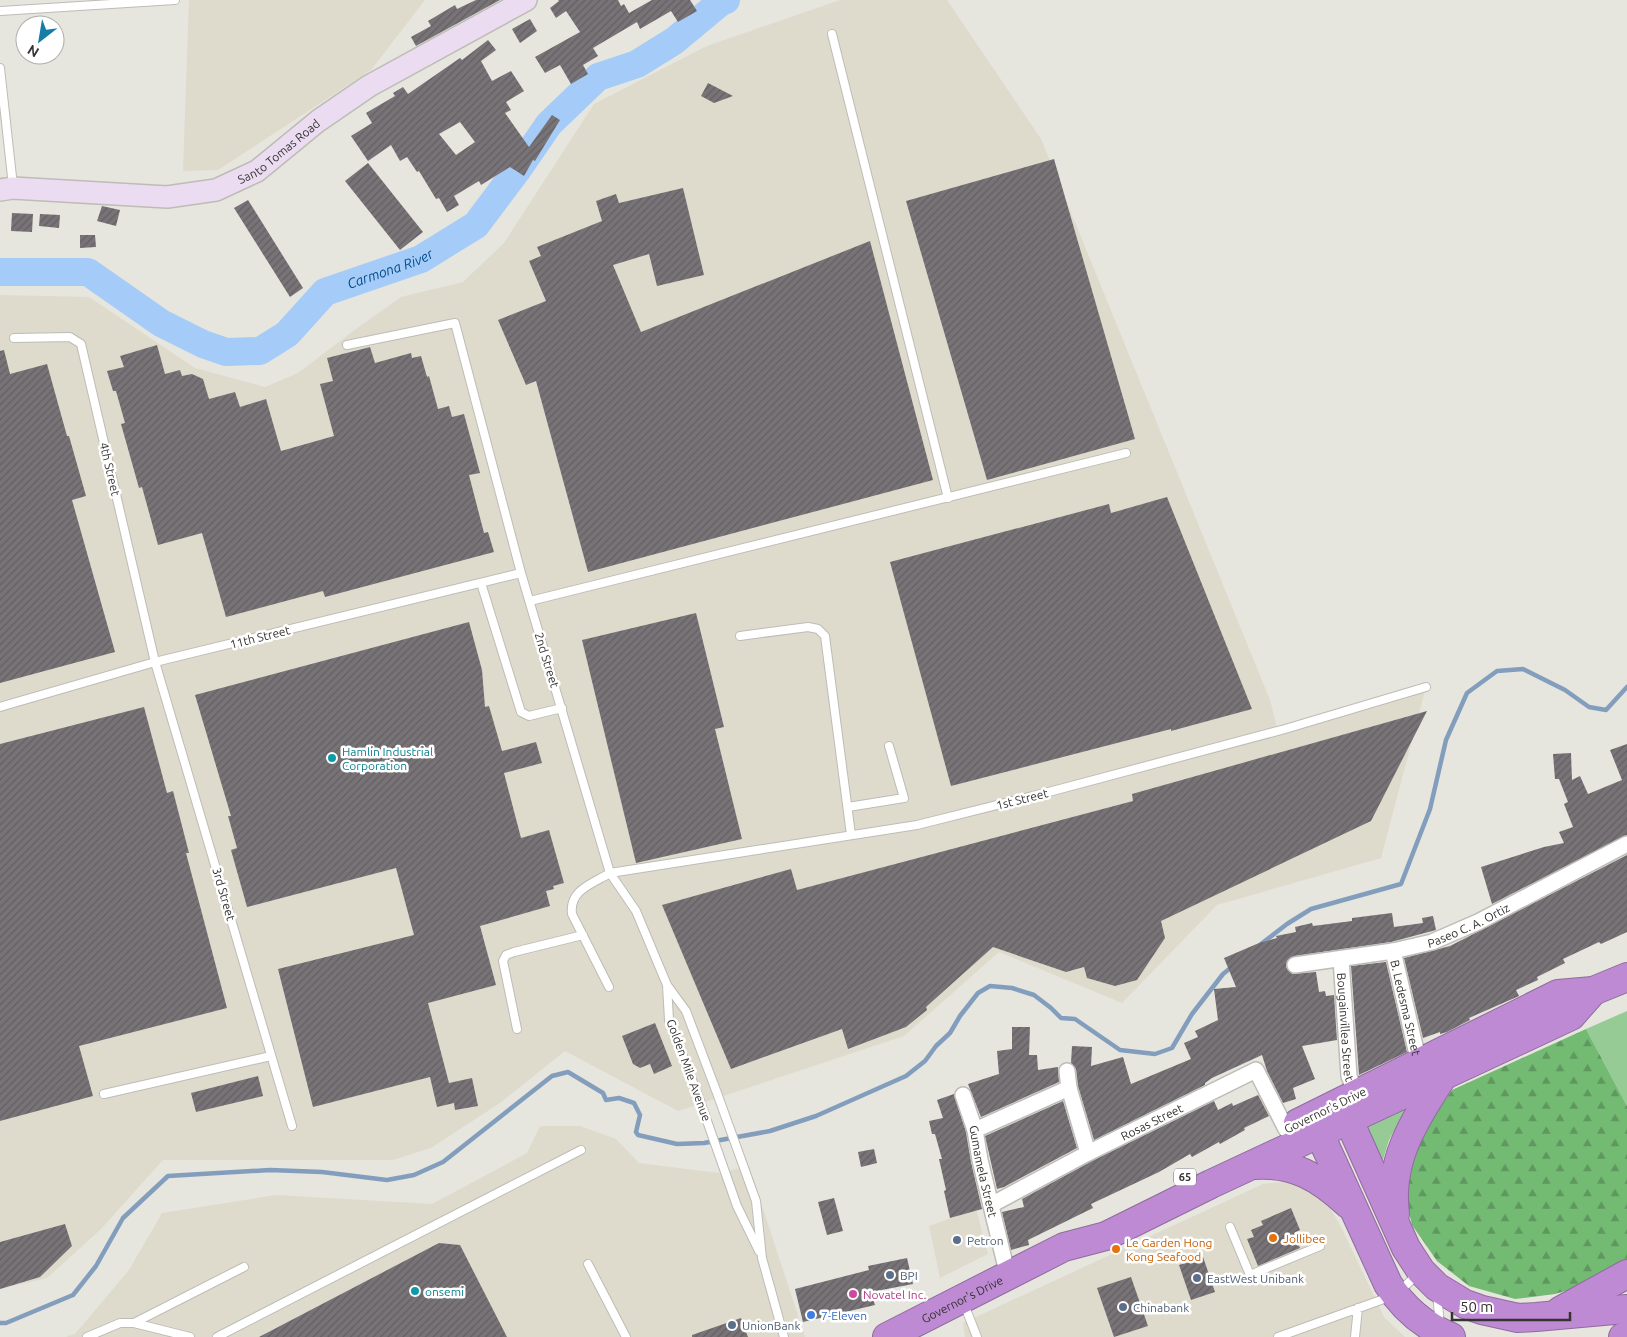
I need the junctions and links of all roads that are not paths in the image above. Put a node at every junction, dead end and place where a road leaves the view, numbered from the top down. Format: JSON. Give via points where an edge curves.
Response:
{"nodes":[{"id":1,"x":175,"y":0,"type":"edge"},
{"id":2,"x":526,"y":0,"type":"edge"},
{"id":3,"x":0,"y":11,"type":"edge"},
{"id":4,"x":832,"y":34,"type":"dead end"},
{"id":5,"x":0,"y":68,"type":"edge"},
{"id":6,"x":7,"y":189,"type":"edge"},
{"id":7,"x":14,"y":338,"type":"dead end"},
{"id":8,"x":347,"y":344,"type":"dead end"},
{"id":9,"x":1126,"y":453,"type":"dead end"},
{"id":10,"x":948,"y":498,"type":"junction"},
{"id":11,"x":521,"y":573,"type":"junction"},
{"id":12,"x":481,"y":583,"type":"junction"},
{"id":13,"x":530,"y":601,"type":"junction"},
{"id":14,"x":740,"y":636,"type":"dead end"},
{"id":15,"x":155,"y":662,"type":"junction"},
{"id":16,"x":1426,"y":687,"type":"dead end"},
{"id":17,"x":0,"y":707,"type":"edge"},
{"id":18,"x":562,"y":708,"type":"junction"},
{"id":19,"x":889,"y":746,"type":"dead end"},
{"id":20,"x":848,"y":807,"type":"junction"},
{"id":21,"x":851,"y":835,"type":"junction"},
{"id":22,"x":1627,"y":844,"type":"edge"},
{"id":23,"x":610,"y":873,"type":"junction"},
{"id":24,"x":583,"y":935,"type":"junction"},
{"id":25,"x":1392,"y":951,"type":"junction"},
{"id":26,"x":1342,"y":959,"type":"junction"},
{"id":27,"x":1296,"y":964,"type":"dead end"},
{"id":28,"x":1627,"y":977,"type":"edge"},
{"id":29,"x":667,"y":984,"type":"junction"},
{"id":30,"x":608,"y":987,"type":"dead end"},
{"id":31,"x":1593,"y":991,"type":"junction"},
{"id":32,"x":517,"y":1029,"type":"dead end"},
{"id":33,"x":271,"y":1056,"type":"junction"},
{"id":34,"x":1419,"y":1063,"type":"junction"},
{"id":35,"x":1067,"y":1072,"type":"dead end"},
{"id":36,"x":1443,"y":1076,"type":"junction"},
{"id":37,"x":1069,"y":1088,"type":"junction"},
{"id":38,"x":104,"y":1094,"type":"dead end"},
{"id":39,"x":964,"y":1095,"type":"dead end"},
{"id":40,"x":1348,"y":1105,"type":"junction"},
{"id":41,"x":1316,"y":1125,"type":"junction"},
{"id":42,"x":292,"y":1126,"type":"dead end"},
{"id":43,"x":1286,"y":1129,"type":"junction"},
{"id":44,"x":975,"y":1130,"type":"junction"},
{"id":45,"x":581,"y":1150,"type":"dead end"},
{"id":46,"x":1088,"y":1153,"type":"junction"},
{"id":47,"x":1251,"y":1165,"type":"junction"},
{"id":48,"x":991,"y":1206,"type":"junction"},
{"id":49,"x":1353,"y":1208,"type":"junction"},
{"id":50,"x":1230,"y":1228,"type":"dead end"},
{"id":51,"x":1397,"y":1228,"type":"junction"},
{"id":52,"x":1320,"y":1246,"type":"dead end"},
{"id":53,"x":1064,"y":1247,"type":"junction"},
{"id":54,"x":762,"y":1258,"type":"junction"},
{"id":55,"x":588,"y":1264,"type":"dead end"},
{"id":56,"x":244,"y":1267,"type":"dead end"},
{"id":57,"x":1627,"y":1274,"type":"edge"},
{"id":58,"x":1008,"y":1276,"type":"junction"},
{"id":59,"x":1429,"y":1279,"type":"junction"},
{"id":60,"x":1388,"y":1298,"type":"junction"},
{"id":61,"x":961,"y":1299,"type":"junction"},
{"id":62,"x":1358,"y":1308,"type":"junction"},
{"id":63,"x":1627,"y":1309,"type":"edge"},
{"id":64,"x":1552,"y":1316,"type":"junction"},
{"id":65,"x":134,"y":1323,"type":"junction"},
{"id":66,"x":895,"y":1335,"type":"edge"},
{"id":67,"x":1445,"y":1336,"type":"edge"},
{"id":68,"x":1627,"y":1336,"type":"edge"},
{"id":69,"x":87,"y":1337,"type":"edge"},
{"id":70,"x":190,"y":1337,"type":"edge"},
{"id":71,"x":217,"y":1337,"type":"edge"},
{"id":72,"x":626,"y":1337,"type":"edge"},
{"id":73,"x":784,"y":1337,"type":"edge"},
{"id":74,"x":977,"y":1337,"type":"edge"},
{"id":75,"x":1278,"y":1337,"type":"edge"},
{"id":76,"x":1355,"y":1337,"type":"edge"},
{"id":77,"x":1623,"y":1337,"type":"edge"}],
"edges":[{"from":1,"to":3,"type":"lane"},
{"from":2,"to":6,"type":"street","name":"Santo Tomas Road","via":[[368,86],[318,121],[257,171],[216,190],[167,197]]},
{"from":4,"to":10,"type":"lane"},
{"from":5,"to":6,"type":"lane"},
{"from":7,"to":15,"type":"lane","name":"4th Street","via":[[70,337],[82,344]]},
{"from":8,"to":11,"type":"lane","name":"2nd Street","via":[[456,323]]},
{"from":9,"to":10,"type":"lane"},
{"from":10,"to":13,"type":"lane"},
{"from":11,"to":12,"type":"lane","name":"11th Street"},
{"from":11,"to":13,"type":"lane","name":"2nd Street"},
{"from":12,"to":15,"type":"lane","name":"11th Street"},
{"from":12,"to":18,"type":"lane","via":[[521,712],[529,716]]},
{"from":13,"to":18,"type":"lane","name":"2nd Street"},
{"from":14,"to":20,"type":"lane","via":[[808,627],[818,629],[825,636]]},
{"from":15,"to":17,"type":"lane","name":"11th Street"},
{"from":15,"to":33,"type":"lane","name":"3rd Street"},
{"from":16,"to":21,"type":"lane","name":"1st Street","via":[[1286,729],[1045,793],[917,824]]},
{"from":18,"to":23,"type":"lane","name":"2nd Street"},
{"from":19,"to":20,"type":"lane","via":[[904,798]]},
{"from":20,"to":21,"type":"lane"},
{"from":21,"to":23,"type":"lane","name":"1st Street"},
{"from":22,"to":25,"type":"street","name":"Paseo C. A. Ortiz","via":[[1478,922],[1432,942]]},
{"from":23,"to":24,"type":"lane","via":[[577,893],[571,903],[572,914]]},
{"from":23,"to":29,"type":"lane","name":"2nd Street","via":[[636,911]]},
{"from":24,"to":30,"type":"lane"},
{"from":24,"to":32,"type":"lane","via":[[506,955],[503,961]]},
{"from":25,"to":26,"type":"street","name":"Paseo C. A. Ortiz"},
{"from":25,"to":34,"type":"street","name":"B. Ledesma Street"},
{"from":26,"to":27,"type":"street","name":"Paseo C. A. Ortiz"},
{"from":26,"to":40,"type":"street","name":"Bougainvillea Street"},
{"from":28,"to":31,"type":"highway","name":"Governor's Drive","number":"65"},
{"from":29,"to":54,"type":"lane","name":"Golden Mile Avenue","via":[[668,1020],[737,1206]]},
{"from":29,"to":54,"type":"lane","name":"Golden Mile Avenue","via":[[686,1011],[746,1169],[756,1201]]},
{"from":31,"to":34,"type":"highway","name":"Governor's Drive","number":"65","via":[[1558,994]]},
{"from":31,"to":36,"type":"highway","name":"Governor's Drive","number":"65","via":[[1571,1016]]},
{"from":33,"to":38,"type":"lane"},
{"from":33,"to":42,"type":"lane","name":"3rd Street"},
{"from":34,"to":40,"type":"highway","name":"Governor's Drive","number":"65"},
{"from":35,"to":37,"type":"street"},
{"from":36,"to":40,"type":"highway","name":"Governor's Drive","number":"65"},
{"from":36,"to":51,"type":"highway","via":[[1415,1123],[1397,1165],[1393,1188]]},
{"from":37,"to":44,"type":"street"},
{"from":37,"to":46,"type":"street"},
{"from":39,"to":44,"type":"street","name":"Gumamela Street"},
{"from":40,"to":41,"type":"highway","name":"Governor's Drive","number":"65"},
{"from":40,"to":51,"type":"highway"},
{"from":41,"to":43,"type":"highway","name":"Governor's Drive","number":"65"},
{"from":41,"to":47,"type":"highway","name":"Governor's Drive","number":"65"},
{"from":41,"to":49,"type":"highway"},
{"from":43,"to":46,"type":"street","name":"Rosas Street","via":[[1256,1070]]},
{"from":43,"to":53,"type":"highway","name":"Governor's Drive","number":"65","via":[[1098,1219]]},
{"from":44,"to":48,"type":"street","name":"Gumamela Street"},
{"from":45,"to":71,"type":"lane"},
{"from":46,"to":48,"type":"street","name":"Rosas Street"},
{"from":47,"to":49,"type":"highway","via":[[1276,1165],[1299,1170],[1323,1183]]},
{"from":47,"to":53,"type":"highway","name":"Governor's Drive","number":"65","via":[[1106,1236]]},
{"from":48,"to":58,"type":"street","name":"Gumamela Street"},
{"from":49,"to":60,"type":"highway","via":[[1382,1272]]},
{"from":50,"to":52,"type":"lane","via":[[1250,1275]]},
{"from":51,"to":59,"type":"highway","via":[[1414,1261]]},
{"from":53,"to":58,"type":"highway","name":"Governor's Drive","number":"65"},
{"from":54,"to":73,"type":"lane","name":"Golden Mile Avenue"},
{"from":55,"to":72,"type":"lane"},
{"from":56,"to":65,"type":"lane"},
{"from":57,"to":64,"type":"highway"},
{"from":58,"to":61,"type":"highway","name":"Governor's Drive","number":"65"},
{"from":59,"to":60,"type":"lane"},
{"from":59,"to":64,"type":"highway","via":[[1464,1304],[1500,1315],[1518,1318]]},
{"from":59,"to":67,"type":"lane"},
{"from":60,"to":62,"type":"lane"},
{"from":60,"to":67,"type":"highway"},
{"from":61,"to":66,"type":"highway","name":"Governor's Drive","number":"65"},
{"from":61,"to":74,"type":"lane"},
{"from":62,"to":75,"type":"lane"},
{"from":62,"to":76,"type":"lane"},
{"from":63,"to":64,"type":"highway"},
{"from":65,"to":69,"type":"lane","via":[[120,1323]]},
{"from":65,"to":70,"type":"lane"},
{"from":68,"to":77,"type":"highway"}]}
